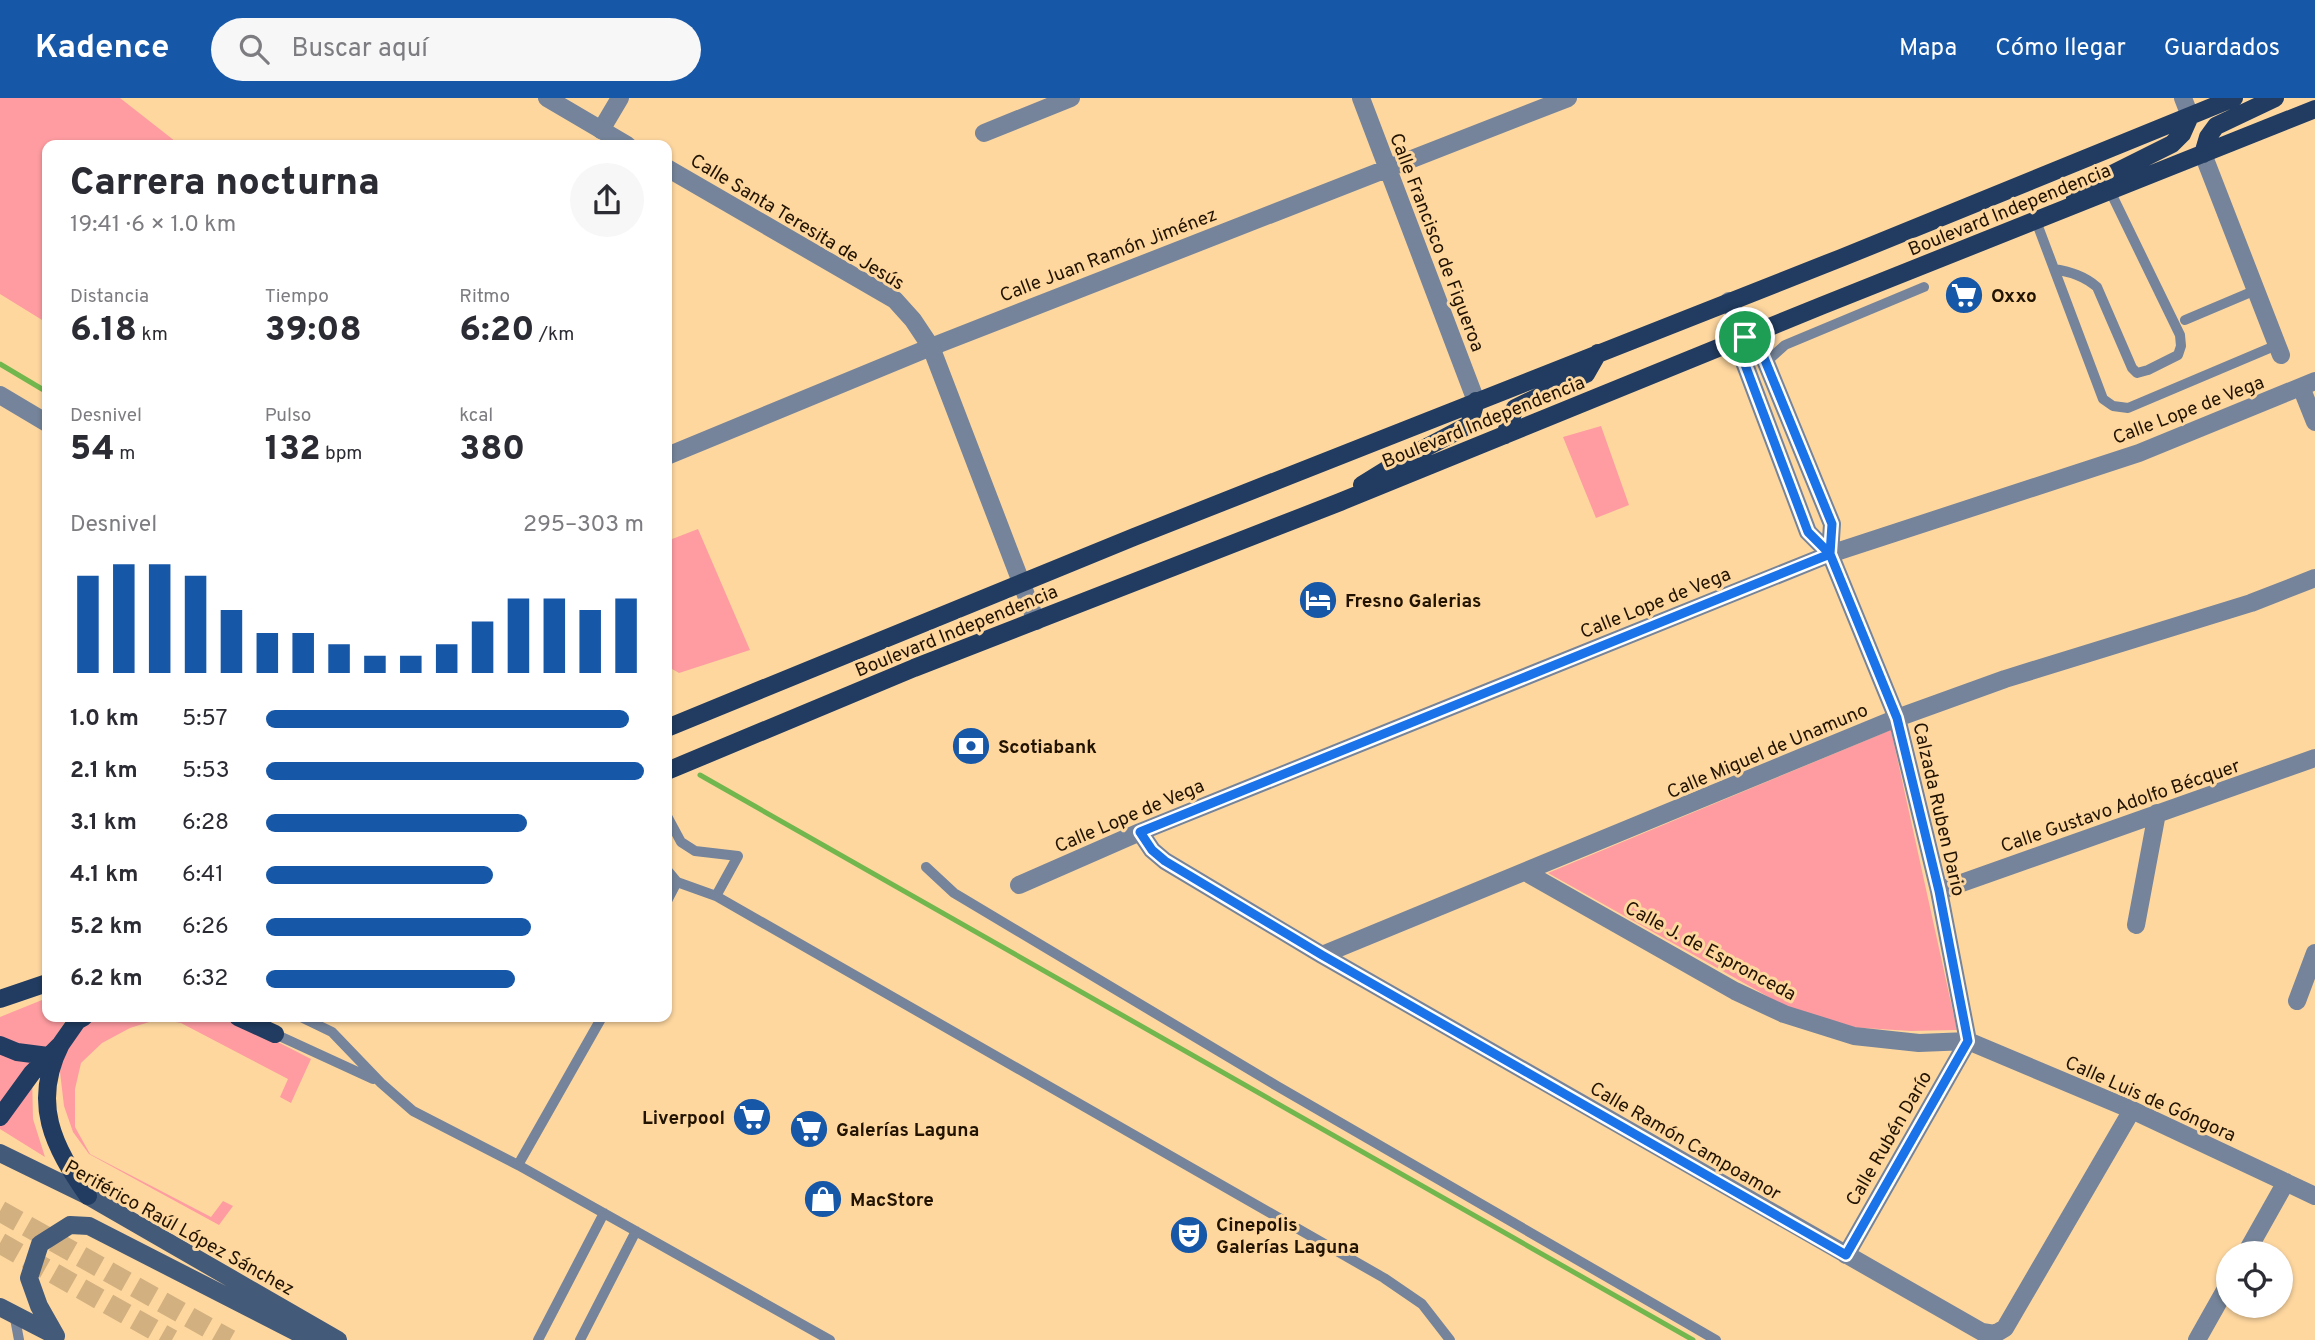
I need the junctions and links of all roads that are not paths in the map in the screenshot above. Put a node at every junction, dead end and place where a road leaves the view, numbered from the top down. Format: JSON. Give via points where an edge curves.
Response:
{"nodes":[{"id":1,"x":547,"y":98,"type":"edge"},
{"id":2,"x":620,"y":98,"type":"edge"},
{"id":3,"x":1071,"y":98,"type":"edge"},
{"id":4,"x":1362,"y":98,"type":"edge"},
{"id":5,"x":1567,"y":98,"type":"edge"},
{"id":6,"x":2183,"y":98,"type":"edge"},
{"id":7,"x":2234,"y":98,"type":"edge"},
{"id":8,"x":2275,"y":98,"type":"edge"},
{"id":9,"x":1047,"y":102,"type":"edge"},
{"id":10,"x":2315,"y":109,"type":"edge"},
{"id":11,"x":2190,"y":116,"type":"junction"},
{"id":12,"x":601,"y":130,"type":"junction"},
{"id":13,"x":984,"y":133,"type":"dead end"},
{"id":14,"x":618,"y":140,"type":"edge"},
{"id":15,"x":2203,"y":153,"type":"junction"},
{"id":16,"x":1388,"y":167,"type":"junction"},
{"id":17,"x":672,"y":171,"type":"edge"},
{"id":18,"x":2110,"y":191,"type":"junction"},
{"id":19,"x":2044,"y":218,"type":"junction"},
{"id":20,"x":2054,"y":269,"type":"junction"},
{"id":21,"x":1924,"y":287,"type":"dead end"},
{"id":22,"x":2256,"y":290,"type":"junction"},
{"id":23,"x":1729,"y":301,"type":"junction"},
{"id":24,"x":2185,"y":320,"type":"dead end"},
{"id":25,"x":1745,"y":337,"type":"junction"},
{"id":26,"x":931,"y":347,"type":"junction"},
{"id":27,"x":2279,"y":350,"type":"joint"},
{"id":28,"x":1598,"y":353,"type":"junction"},
{"id":29,"x":1766,"y":362,"type":"junction"},
{"id":30,"x":2308,"y":384,"type":"edge"},
{"id":31,"x":0,"y":395,"type":"edge"},
{"id":32,"x":1476,"y":401,"type":"junction"},
{"id":33,"x":42,"y":420,"type":"edge"},
{"id":34,"x":1790,"y":421,"type":"junction"},
{"id":35,"x":2315,"y":422,"type":"edge"},
{"id":36,"x":1769,"y":428,"type":"junction"},
{"id":37,"x":1505,"y":435,"type":"junction"},
{"id":38,"x":672,"y":454,"type":"edge"},
{"id":39,"x":1340,"y":502,"type":"junction"},
{"id":40,"x":1830,"y":554,"type":"junction"},
{"id":41,"x":2315,"y":578,"type":"edge"},
{"id":42,"x":1021,"y":582,"type":"junction"},
{"id":43,"x":1036,"y":621,"type":"junction"},
{"id":44,"x":762,"y":689,"type":"junction"},
{"id":45,"x":1897,"y":718,"type":"junction"},
{"id":46,"x":672,"y":727,"type":"edge"},
{"id":47,"x":672,"y":734,"type":"edge"},
{"id":48,"x":2315,"y":758,"type":"edge"},
{"id":49,"x":672,"y":768,"type":"edge"},
{"id":50,"x":2157,"y":813,"type":"junction"},
{"id":51,"x":672,"y":825,"type":"edge"},
{"id":52,"x":1140,"y":832,"type":"junction"},
{"id":53,"x":926,"y":867,"type":"dead end"},
{"id":54,"x":1527,"y":873,"type":"junction"},
{"id":55,"x":672,"y":876,"type":"edge"},
{"id":56,"x":677,"y":882,"type":"junction"},
{"id":57,"x":1018,"y":885,"type":"dead end"},
{"id":58,"x":1939,"y":891,"type":"junction"},
{"id":59,"x":672,"y":892,"type":"edge"},
{"id":60,"x":716,"y":896,"type":"junction"},
{"id":61,"x":2136,"y":925,"type":"dead end"},
{"id":62,"x":2315,"y":953,"type":"edge"},
{"id":63,"x":1322,"y":955,"type":"junction"},
{"id":64,"x":42,"y":985,"type":"edge"},
{"id":65,"x":0,"y":999,"type":"edge"},
{"id":66,"x":2297,"y":1001,"type":"dead end"},
{"id":67,"x":76,"y":1022,"type":"edge"},
{"id":68,"x":249,"y":1022,"type":"edge"},
{"id":69,"x":263,"y":1022,"type":"edge"},
{"id":70,"x":311,"y":1022,"type":"edge"},
{"id":71,"x":599,"y":1022,"type":"edge"},
{"id":72,"x":275,"y":1034,"type":"junction"},
{"id":73,"x":1968,"y":1041,"type":"junction"},
{"id":74,"x":0,"y":1045,"type":"edge"},
{"id":75,"x":55,"y":1050,"type":"junction"},
{"id":76,"x":381,"y":1083,"type":"junction"},
{"id":77,"x":2132,"y":1110,"type":"junction"},
{"id":78,"x":0,"y":1117,"type":"edge"},
{"id":79,"x":0,"y":1153,"type":"edge"},
{"id":80,"x":518,"y":1165,"type":"junction"},
{"id":81,"x":2286,"y":1182,"type":"junction"},
{"id":82,"x":88,"y":1196,"type":"junction"},
{"id":83,"x":2315,"y":1196,"type":"edge"},
{"id":84,"x":604,"y":1213,"type":"junction"},
{"id":85,"x":636,"y":1231,"type":"junction"},
{"id":86,"x":2253,"y":1241,"type":"edge"},
{"id":87,"x":1846,"y":1255,"type":"junction"},
{"id":88,"x":2216,"y":1306,"type":"edge"},
{"id":89,"x":7,"y":1310,"type":"edge"},
{"id":90,"x":59,"y":1338,"type":"edge"},
{"id":91,"x":19,"y":1340,"type":"edge"},
{"id":92,"x":318,"y":1340,"type":"edge"},
{"id":93,"x":338,"y":1340,"type":"edge"},
{"id":94,"x":538,"y":1340,"type":"edge"},
{"id":95,"x":580,"y":1340,"type":"edge"},
{"id":96,"x":831,"y":1340,"type":"edge"},
{"id":97,"x":1450,"y":1340,"type":"edge"},
{"id":98,"x":1716,"y":1340,"type":"edge"},
{"id":99,"x":2197,"y":1340,"type":"edge"}],
"edges":[{"from":1,"to":12,"type":"street"},
{"from":2,"to":12,"type":"street"},
{"from":3,"to":9,"type":"street"},
{"from":4,"to":16,"type":"street","name":"Calle Francisco de Figueroa"},
{"from":5,"to":16,"type":"street","name":"Calle Juan Ramón Jiménez"},
{"from":6,"to":11,"type":"street"},
{"from":7,"to":11,"type":"main road","name":"Boulevard Independencia"},
{"from":8,"to":15,"type":"main road","via":[[2216,126]]},
{"from":9,"to":13,"type":"street"},
{"from":10,"to":15,"type":"main road","name":"Boulevard Independencia"},
{"from":11,"to":19,"type":"main road","via":[[2172,144],[2102,179]]},
{"from":11,"to":23,"type":"main road","name":"Boulevard Independencia"},
{"from":12,"to":14,"type":"street"},
{"from":15,"to":18,"type":"main road","name":"Boulevard Independencia"},
{"from":15,"to":22,"type":"street"},
{"from":16,"to":26,"type":"street","name":"Calle Juan Ramón Jiménez"},
{"from":16,"to":32,"type":"street","name":"Calle Francisco de Figueroa"},
{"from":17,"to":26,"type":"street","name":"Calle Santa Teresita de Jesús","via":[[895,300]]},
{"from":18,"to":19,"type":"main road","name":"Boulevard Independencia"},
{"from":18,"to":20,"type":"lane","via":[[2180,335],[2178,355],[2137,373],[2096,287],[2078,275]]},
{"from":19,"to":20,"type":"lane"},
{"from":19,"to":25,"type":"main road","name":"Boulevard Independencia"},
{"from":20,"to":27,"type":"lane","via":[[2103,399],[2113,406],[2128,408]]},
{"from":21,"to":29,"type":"lane","via":[[1785,345]]},
{"from":22,"to":24,"type":"lane"},
{"from":22,"to":27,"type":"street"},
{"from":23,"to":25,"type":"street","name":"Calzada Ruben Dario"},
{"from":23,"to":28,"type":"main road","name":"Boulevard Independencia"},
{"from":25,"to":29,"type":"street","name":"Calzada Ruben Dario","via":[[1760,348]]},
{"from":25,"to":36,"type":"street","name":"Calzada Ruben Dario","via":[[1741,354]]},
{"from":25,"to":37,"type":"main road","name":"Boulevard Independencia"},
{"from":26,"to":38,"type":"street","name":"Calle Juan Ramón Jiménez"},
{"from":26,"to":42,"type":"street","name":"Calle Santa Teresita de Jesús"},
{"from":28,"to":32,"type":"main road","name":"Boulevard Independencia"},
{"from":28,"to":37,"type":"main road","via":[[1586,374],[1515,408]]},
{"from":29,"to":34,"type":"street","name":"Calzada Ruben Dario"},
{"from":30,"to":35,"type":"street"},
{"from":30,"to":40,"type":"street","name":"Calle Lope de Vega","via":[[2139,453]]},
{"from":31,"to":33,"type":"street"},
{"from":32,"to":39,"type":"main road","via":[[1469,425],[1380,473]]},
{"from":32,"to":42,"type":"main road","name":"Boulevard Independencia"},
{"from":34,"to":36,"type":"lane"},
{"from":34,"to":40,"type":"street","name":"Calzada Ruben Dario","via":[[1832,524]]},
{"from":36,"to":40,"type":"street","name":"Calzada Ruben Dario","via":[[1808,532]]},
{"from":37,"to":39,"type":"main road","name":"Boulevard Independencia"},
{"from":39,"to":43,"type":"main road","name":"Boulevard Independencia"},
{"from":40,"to":45,"type":"street","name":"Calzada Ruben Dario"},
{"from":40,"to":52,"type":"street","name":"Calle Lope de Vega"},
{"from":41,"to":45,"type":"street","name":"Calle Miguel de Unamuno"},
{"from":42,"to":43,"type":"street","name":"Calle Santa Teresita de Jesús"},
{"from":42,"to":44,"type":"main road","name":"Boulevard Independencia"},
{"from":43,"to":49,"type":"main road","name":"Boulevard Independencia"},
{"from":44,"to":46,"type":"main road","name":"Boulevard Independencia"},
{"from":44,"to":47,"type":"main road"},
{"from":45,"to":54,"type":"street","name":"Calle Miguel de Unamuno"},
{"from":45,"to":58,"type":"street","name":"Calzada Ruben Dario"},
{"from":48,"to":50,"type":"street","name":"Calle Gustavo Adolfo Bécquer"},
{"from":50,"to":58,"type":"street","name":"Calle Gustavo Adolfo Bécquer"},
{"from":50,"to":61,"type":"street"},
{"from":51,"to":60,"type":"lane","via":[[681,842],[695,851],[737,856]]},
{"from":52,"to":57,"type":"street","name":"Calle Lope de Vega"},
{"from":52,"to":63,"type":"street","name":"Calle Ramón Campoamor","via":[[1165,861]]},
{"from":53,"to":98,"type":"lane","via":[[965,900]]},
{"from":54,"to":63,"type":"street","name":"Calle Miguel de Unamuno"},
{"from":54,"to":73,"type":"street","name":"Calle J. de Espronceda","via":[[1784,1014],[1854,1036],[1919,1043]]},
{"from":55,"to":56,"type":"lane"},
{"from":56,"to":59,"type":"lane"},
{"from":56,"to":60,"type":"lane"},
{"from":58,"to":73,"type":"street","name":"Calzada Ruben Dario"},
{"from":60,"to":97,"type":"lane","via":[[1384,1278],[1422,1304]]},
{"from":62,"to":66,"type":"street"},
{"from":63,"to":87,"type":"street","name":"Calle Ramón Campoamor"},
{"from":64,"to":65,"type":"main road"},
{"from":67,"to":75,"type":"main road"},
{"from":68,"to":72,"type":"main road"},
{"from":69,"to":72,"type":"lane"},
{"from":70,"to":76,"type":"lane","via":[[332,1032]]},
{"from":71,"to":80,"type":"lane"},
{"from":72,"to":76,"type":"lane"},
{"from":73,"to":77,"type":"street","name":"Calle Luis de Góngora"},
{"from":73,"to":87,"type":"street","name":"Calle Rubén Darío"},
{"from":74,"to":75,"type":"main road","via":[[17,1052]]},
{"from":75,"to":78,"type":"main road"},
{"from":75,"to":82,"type":"main road","via":[[47,1083],[50,1129]]},
{"from":76,"to":80,"type":"lane","via":[[413,1111]]},
{"from":77,"to":81,"type":"street","name":"Calle Luis de Góngora"},
{"from":77,"to":87,"type":"street","name":"Calle Ramón Campoamor","via":[[2005,1328],[1995,1334],[1982,1332]]},
{"from":79,"to":82,"type":"main road","name":"Periférico Raúl López Sánchez"},
{"from":80,"to":84,"type":"lane"},
{"from":81,"to":83,"type":"street","name":"Calle Luis de Góngora"},
{"from":81,"to":86,"type":"street"},
{"from":82,"to":93,"type":"main road","name":"Periférico Raúl López Sánchez"},
{"from":84,"to":85,"type":"lane"},
{"from":84,"to":94,"type":"lane"},
{"from":85,"to":95,"type":"lane"},
{"from":85,"to":96,"type":"lane"},
{"from":88,"to":99,"type":"street"},
{"from":89,"to":90,"type":"main road"},
{"from":89,"to":91,"type":"lane"},
{"from":90,"to":92,"type":"main road","via":[[29,1278],[40,1244],[70,1225],[89,1226]]}]}
